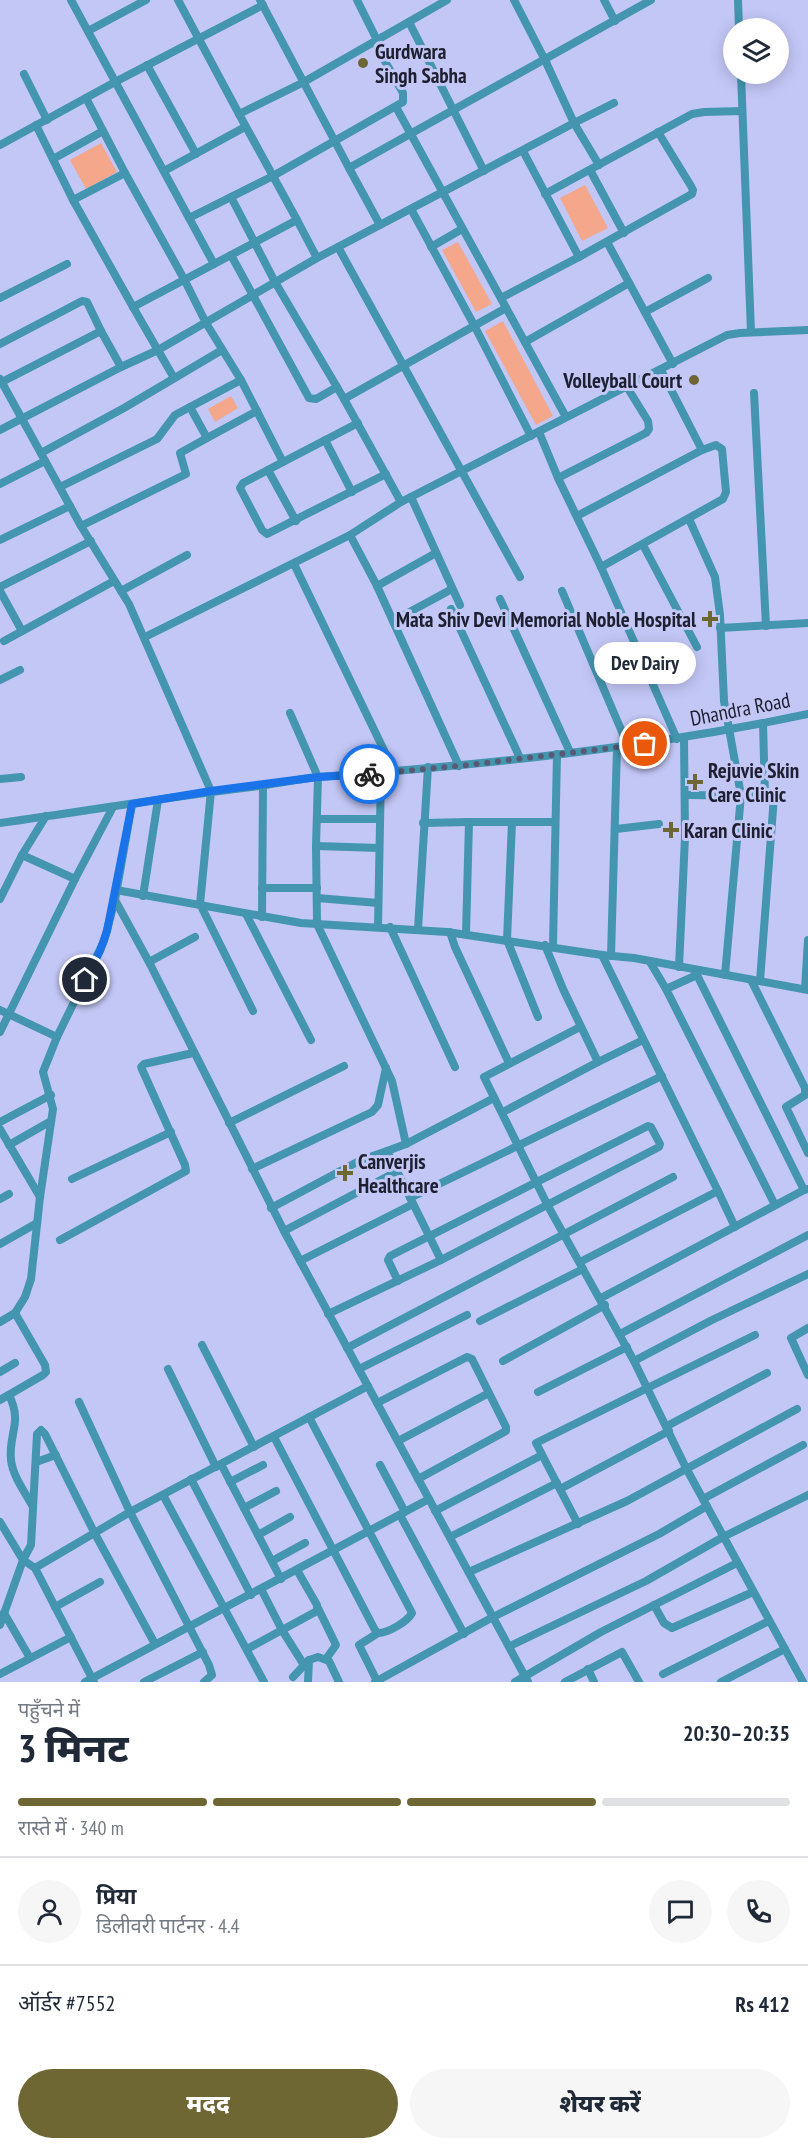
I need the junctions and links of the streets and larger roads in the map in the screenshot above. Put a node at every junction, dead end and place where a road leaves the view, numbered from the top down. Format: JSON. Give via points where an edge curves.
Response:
{"nodes":[{"id":1,"x":71,"y":0,"type":"edge"},
{"id":2,"x":146,"y":0,"type":"edge"},
{"id":3,"x":178,"y":0,"type":"edge"},
{"id":4,"x":357,"y":0,"type":"edge"},
{"id":5,"x":447,"y":0,"type":"edge"},
{"id":6,"x":514,"y":0,"type":"edge"},
{"id":7,"x":604,"y":0,"type":"edge"},
{"id":8,"x":651,"y":0,"type":"edge"},
{"id":9,"x":738,"y":0,"type":"edge"},
{"id":10,"x":261,"y":3,"type":"edge"},
{"id":11,"x":739,"y":18,"type":"edge"},
{"id":12,"x":615,"y":21,"type":"junction"},
{"id":13,"x":409,"y":22,"type":"junction"},
{"id":14,"x":88,"y":31,"type":"junction"},
{"id":15,"x":198,"y":38,"type":"junction"},
{"id":16,"x":376,"y":41,"type":"junction"},
{"id":17,"x":545,"y":60,"type":"junction"},
{"id":18,"x":147,"y":65,"type":"junction"},
{"id":19,"x":24,"y":74,"type":"dead end"},
{"id":20,"x":115,"y":82,"type":"junction"},
{"id":21,"x":302,"y":83,"type":"junction"},
{"id":22,"x":741,"y":84,"type":"edge"},
{"id":23,"x":86,"y":98,"type":"junction"},
{"id":24,"x":614,"y":103,"type":"dead end"},
{"id":25,"x":396,"y":107,"type":"junction"},
{"id":26,"x":453,"y":110,"type":"junction"},
{"id":27,"x":742,"y":111,"type":"junction"},
{"id":28,"x":238,"y":114,"type":"junction"},
{"id":29,"x":47,"y":120,"type":"junction"},
{"id":30,"x":574,"y":123,"type":"junction"},
{"id":31,"x":36,"y":125,"type":"junction"},
{"id":32,"x":245,"y":126,"type":"junction"},
{"id":33,"x":103,"y":131,"type":"junction"},
{"id":34,"x":658,"y":132,"type":"junction"},
{"id":35,"x":409,"y":133,"type":"junction"},
{"id":36,"x":334,"y":142,"type":"junction"},
{"id":37,"x":0,"y":145,"type":"edge"},
{"id":38,"x":523,"y":151,"type":"junction"},
{"id":39,"x":196,"y":154,"type":"junction"},
{"id":40,"x":52,"y":159,"type":"junction"},
{"id":41,"x":349,"y":168,"type":"junction"},
{"id":42,"x":595,"y":168,"type":"junction"},
{"id":43,"x":164,"y":171,"type":"junction"},
{"id":44,"x":484,"y":171,"type":"junction"},
{"id":45,"x":125,"y":173,"type":"junction"},
{"id":46,"x":273,"y":176,"type":"junction"},
{"id":47,"x":442,"y":192,"type":"junction"},
{"id":48,"x":545,"y":194,"type":"junction"},
{"id":49,"x":231,"y":197,"type":"junction"},
{"id":50,"x":73,"y":200,"type":"junction"},
{"id":51,"x":411,"y":209,"type":"junction"},
{"id":52,"x":189,"y":218,"type":"junction"},
{"id":53,"x":297,"y":220,"type":"junction"},
{"id":54,"x":380,"y":225,"type":"junction"},
{"id":55,"x":462,"y":229,"type":"junction"},
{"id":56,"x":624,"y":233,"type":"junction"},
{"id":57,"x":607,"y":242,"type":"junction"},
{"id":58,"x":255,"y":243,"type":"junction"},
{"id":59,"x":338,"y":247,"type":"junction"},
{"id":60,"x":431,"y":247,"type":"junction"},
{"id":61,"x":231,"y":255,"type":"junction"},
{"id":62,"x":579,"y":257,"type":"junction"},
{"id":63,"x":317,"y":258,"type":"junction"},
{"id":64,"x":67,"y":264,"type":"dead end"},
{"id":65,"x":214,"y":264,"type":"junction"},
{"id":66,"x":708,"y":278,"type":"dead end"},
{"id":67,"x":184,"y":279,"type":"junction"},
{"id":68,"x":275,"y":282,"type":"junction"},
{"id":69,"x":629,"y":283,"type":"junction"},
{"id":70,"x":254,"y":294,"type":"junction"},
{"id":71,"x":0,"y":298,"type":"edge"},
{"id":72,"x":501,"y":298,"type":"junction"},
{"id":73,"x":133,"y":307,"type":"junction"},
{"id":74,"x":506,"y":308,"type":"junction"},
{"id":75,"x":645,"y":312,"type":"junction"},
{"id":76,"x":206,"y":322,"type":"junction"},
{"id":77,"x":474,"y":325,"type":"junction"},
{"id":78,"x":808,"y":330,"type":"edge"},
{"id":79,"x":101,"y":331,"type":"junction"},
{"id":80,"x":751,"y":332,"type":"junction"},
{"id":81,"x":525,"y":342,"type":"junction"},
{"id":82,"x":0,"y":344,"type":"edge"},
{"id":83,"x":158,"y":350,"type":"junction"},
{"id":84,"x":222,"y":350,"type":"junction"},
{"id":85,"x":673,"y":364,"type":"junction"},
{"id":86,"x":403,"y":366,"type":"junction"},
{"id":87,"x":121,"y":367,"type":"junction"},
{"id":88,"x":661,"y":370,"type":"junction"},
{"id":89,"x":174,"y":378,"type":"junction"},
{"id":90,"x":241,"y":380,"type":"junction"},
{"id":91,"x":1,"y":382,"type":"edge"},
{"id":92,"x":337,"y":387,"type":"junction"},
{"id":93,"x":627,"y":387,"type":"junction"},
{"id":94,"x":754,"y":393,"type":"dead end"},
{"id":95,"x":344,"y":399,"type":"junction"},
{"id":96,"x":190,"y":407,"type":"junction"},
{"id":97,"x":257,"y":411,"type":"junction"},
{"id":98,"x":566,"y":417,"type":"junction"},
{"id":99,"x":22,"y":419,"type":"junction"},
{"id":100,"x":357,"y":423,"type":"junction"},
{"id":101,"x":0,"y":430,"type":"edge"},
{"id":102,"x":535,"y":434,"type":"junction"},
{"id":103,"x":207,"y":438,"type":"junction"},
{"id":104,"x":325,"y":440,"type":"junction"},
{"id":105,"x":702,"y":450,"type":"junction"},
{"id":106,"x":43,"y":457,"type":"junction"},
{"id":107,"x":283,"y":462,"type":"junction"},
{"id":108,"x":268,"y":470,"type":"junction"},
{"id":109,"x":462,"y":470,"type":"junction"},
{"id":110,"x":386,"y":474,"type":"junction"},
{"id":111,"x":558,"y":478,"type":"junction"},
{"id":112,"x":0,"y":484,"type":"edge"},
{"id":113,"x":60,"y":487,"type":"junction"},
{"id":114,"x":352,"y":492,"type":"junction"},
{"id":115,"x":411,"y":497,"type":"junction"},
{"id":116,"x":401,"y":502,"type":"junction"},
{"id":117,"x":70,"y":506,"type":"junction"},
{"id":118,"x":577,"y":516,"type":"junction"},
{"id":119,"x":689,"y":519,"type":"junction"},
{"id":120,"x":296,"y":521,"type":"junction"},
{"id":121,"x":81,"y":526,"type":"junction"},
{"id":122,"x":350,"y":535,"type":"junction"},
{"id":123,"x":0,"y":540,"type":"edge"},
{"id":124,"x":91,"y":541,"type":"junction"},
{"id":125,"x":643,"y":545,"type":"junction"},
{"id":126,"x":436,"y":553,"type":"junction"},
{"id":127,"x":187,"y":555,"type":"dead end"},
{"id":128,"x":294,"y":564,"type":"junction"},
{"id":129,"x":602,"y":567,"type":"junction"},
{"id":130,"x":520,"y":577,"type":"dead end"},
{"id":131,"x":114,"y":581,"type":"junction"},
{"id":132,"x":377,"y":586,"type":"junction"},
{"id":133,"x":0,"y":589,"type":"edge"},
{"id":134,"x":452,"y":589,"type":"junction"},
{"id":135,"x":121,"y":591,"type":"junction"},
{"id":136,"x":562,"y":591,"type":"dead end"},
{"id":137,"x":500,"y":599,"type":"dead end"},
{"id":138,"x":393,"y":621,"type":"junction"},
{"id":139,"x":808,"y":623,"type":"edge"},
{"id":140,"x":766,"y":626,"type":"junction"},
{"id":141,"x":720,"y":628,"type":"junction"},
{"id":142,"x":22,"y":631,"type":"junction"},
{"id":143,"x":145,"y":637,"type":"junction"},
{"id":144,"x":4,"y":641,"type":"dead end"},
{"id":145,"x":697,"y":647,"type":"dead end"},
{"id":146,"x":20,"y":670,"type":"dead end"},
{"id":147,"x":0,"y":680,"type":"edge"},
{"id":148,"x":290,"y":713,"type":"dead end"},
{"id":149,"x":808,"y":714,"type":"edge"},
{"id":150,"x":763,"y":723,"type":"junction"},
{"id":151,"x":729,"y":730,"type":"junction"},
{"id":152,"x":681,"y":739,"type":"junction"},
{"id":153,"x":628,"y":746,"type":"junction"},
{"id":154,"x":617,"y":747,"type":"junction"},
{"id":155,"x":570,"y":752,"type":"junction"},
{"id":156,"x":557,"y":754,"type":"junction"},
{"id":157,"x":520,"y":758,"type":"junction"},
{"id":158,"x":459,"y":766,"type":"junction"},
{"id":159,"x":428,"y":767,"type":"junction"},
{"id":160,"x":394,"y":771,"type":"junction"},
{"id":161,"x":381,"y":773,"type":"junction"},
{"id":162,"x":21,"y":777,"type":"dead end"},
{"id":163,"x":318,"y":777,"type":"junction"},
{"id":164,"x":0,"y":779,"type":"edge"},
{"id":165,"x":263,"y":785,"type":"junction"},
{"id":166,"x":211,"y":791,"type":"junction"},
{"id":167,"x":686,"y":795,"type":"junction"},
{"id":168,"x":741,"y":795,"type":"junction"},
{"id":169,"x":765,"y":795,"type":"junction"},
{"id":170,"x":158,"y":800,"type":"junction"},
{"id":171,"x":132,"y":804,"type":"junction"},
{"id":172,"x":113,"y":807,"type":"junction"},
{"id":173,"x":46,"y":816,"type":"junction"},
{"id":174,"x":318,"y":819,"type":"junction"},
{"id":175,"x":380,"y":819,"type":"junction"},
{"id":176,"x":469,"y":822,"type":"junction"},
{"id":177,"x":512,"y":822,"type":"junction"},
{"id":178,"x":555,"y":822,"type":"junction"},
{"id":179,"x":0,"y":823,"type":"edge"},
{"id":180,"x":423,"y":823,"type":"junction"},
{"id":181,"x":659,"y":824,"type":"dead end"},
{"id":182,"x":616,"y":829,"type":"junction"},
{"id":183,"x":316,"y":846,"type":"junction"},
{"id":184,"x":379,"y":848,"type":"junction"},
{"id":185,"x":22,"y":855,"type":"junction"},
{"id":186,"x":75,"y":879,"type":"junction"},
{"id":187,"x":262,"y":888,"type":"junction"},
{"id":188,"x":317,"y":888,"type":"junction"},
{"id":189,"x":116,"y":890,"type":"junction"},
{"id":190,"x":143,"y":896,"type":"junction"},
{"id":191,"x":317,"y":898,"type":"junction"},
{"id":192,"x":0,"y":899,"type":"edge"},
{"id":193,"x":115,"y":900,"type":"junction"},
{"id":194,"x":378,"y":903,"type":"junction"},
{"id":195,"x":200,"y":904,"type":"junction"},
{"id":196,"x":246,"y":914,"type":"junction"},
{"id":197,"x":262,"y":917,"type":"junction"},
{"id":198,"x":317,"y":924,"type":"junction"},
{"id":199,"x":378,"y":927,"type":"junction"},
{"id":200,"x":390,"y":927,"type":"junction"},
{"id":201,"x":418,"y":929,"type":"junction"},
{"id":202,"x":450,"y":932,"type":"junction"},
{"id":203,"x":466,"y":934,"type":"junction"},
{"id":204,"x":195,"y":938,"type":"dead end"},
{"id":205,"x":507,"y":940,"type":"junction"},
{"id":206,"x":808,"y":940,"type":"edge"},
{"id":207,"x":549,"y":946,"type":"junction"},
{"id":208,"x":606,"y":956,"type":"junction"},
{"id":209,"x":149,"y":962,"type":"junction"},
{"id":210,"x":650,"y":962,"type":"junction"},
{"id":211,"x":679,"y":967,"type":"junction"},
{"id":212,"x":696,"y":973,"type":"junction"},
{"id":213,"x":724,"y":975,"type":"junction"},
{"id":214,"x":755,"y":981,"type":"junction"},
{"id":215,"x":666,"y":989,"type":"junction"},
{"id":216,"x":806,"y":989,"type":"edge"},
{"id":217,"x":0,"y":1010,"type":"edge"},
{"id":218,"x":253,"y":1011,"type":"dead end"},
{"id":219,"x":9,"y":1014,"type":"junction"},
{"id":220,"x":538,"y":1017,"type":"dead end"},
{"id":221,"x":580,"y":1027,"type":"junction"},
{"id":222,"x":0,"y":1032,"type":"edge"},
{"id":223,"x":57,"y":1037,"type":"junction"},
{"id":224,"x":311,"y":1040,"type":"dead end"},
{"id":225,"x":644,"y":1040,"type":"junction"},
{"id":226,"x":193,"y":1053,"type":"junction"},
{"id":227,"x":597,"y":1062,"type":"junction"},
{"id":228,"x":509,"y":1063,"type":"junction"},
{"id":229,"x":344,"y":1066,"type":"dead end"},
{"id":230,"x":386,"y":1067,"type":"junction"},
{"id":231,"x":455,"y":1067,"type":"dead end"},
{"id":232,"x":662,"y":1076,"type":"junction"},
{"id":233,"x":51,"y":1095,"type":"junction"},
{"id":234,"x":494,"y":1098,"type":"junction"},
{"id":235,"x":503,"y":1112,"type":"junction"},
{"id":236,"x":51,"y":1121,"type":"junction"},
{"id":237,"x":0,"y":1122,"type":"edge"},
{"id":238,"x":229,"y":1123,"type":"junction"},
{"id":239,"x":0,"y":1129,"type":"edge"},
{"id":240,"x":171,"y":1132,"type":"junction"},
{"id":241,"x":406,"y":1144,"type":"junction"},
{"id":242,"x":518,"y":1144,"type":"junction"},
{"id":243,"x":9,"y":1145,"type":"junction"},
{"id":244,"x":387,"y":1151,"type":"junction"},
{"id":245,"x":808,"y":1153,"type":"edge"},
{"id":246,"x":252,"y":1169,"type":"junction"},
{"id":247,"x":396,"y":1172,"type":"junction"},
{"id":248,"x":673,"y":1178,"type":"dead end"},
{"id":249,"x":72,"y":1179,"type":"dead end"},
{"id":250,"x":536,"y":1182,"type":"junction"},
{"id":251,"x":806,"y":1189,"type":"edge"},
{"id":252,"x":718,"y":1191,"type":"junction"},
{"id":253,"x":9,"y":1194,"type":"dead end"},
{"id":254,"x":40,"y":1197,"type":"junction"},
{"id":255,"x":0,"y":1199,"type":"edge"},
{"id":256,"x":411,"y":1201,"type":"junction"},
{"id":257,"x":775,"y":1205,"type":"junction"},
{"id":258,"x":548,"y":1206,"type":"junction"},
{"id":259,"x":271,"y":1208,"type":"junction"},
{"id":260,"x":37,"y":1223,"type":"junction"},
{"id":261,"x":735,"y":1227,"type":"junction"},
{"id":262,"x":284,"y":1231,"type":"junction"},
{"id":263,"x":808,"y":1235,"type":"edge"},
{"id":264,"x":565,"y":1236,"type":"junction"},
{"id":265,"x":428,"y":1237,"type":"junction"},
{"id":266,"x":60,"y":1240,"type":"dead end"},
{"id":267,"x":0,"y":1244,"type":"edge"},
{"id":268,"x":441,"y":1260,"type":"junction"},
{"id":269,"x":300,"y":1261,"type":"junction"},
{"id":270,"x":582,"y":1265,"type":"junction"},
{"id":271,"x":808,"y":1274,"type":"edge"},
{"id":272,"x":398,"y":1281,"type":"junction"},
{"id":273,"x":603,"y":1302,"type":"junction"},
{"id":274,"x":15,"y":1314,"type":"junction"},
{"id":275,"x":328,"y":1314,"type":"junction"},
{"id":276,"x":466,"y":1315,"type":"dead end"},
{"id":277,"x":480,"y":1321,"type":"dead end"},
{"id":278,"x":0,"y":1322,"type":"edge"},
{"id":279,"x":808,"y":1328,"type":"edge"},
{"id":280,"x":620,"y":1334,"type":"junction"},
{"id":281,"x":755,"y":1335,"type":"dead end"},
{"id":282,"x":202,"y":1345,"type":"dead end"},
{"id":283,"x":627,"y":1347,"type":"junction"},
{"id":284,"x":347,"y":1348,"type":"junction"},
{"id":285,"x":634,"y":1360,"type":"junction"},
{"id":286,"x":503,"y":1361,"type":"dead end"},
{"id":287,"x":15,"y":1364,"type":"dead end"},
{"id":288,"x":168,"y":1369,"type":"dead end"},
{"id":289,"x":359,"y":1370,"type":"junction"},
{"id":290,"x":0,"y":1372,"type":"edge"},
{"id":291,"x":767,"y":1373,"type":"dead end"},
{"id":292,"x":808,"y":1375,"type":"edge"},
{"id":293,"x":368,"y":1386,"type":"junction"},
{"id":294,"x":647,"y":1388,"type":"junction"},
{"id":295,"x":538,"y":1392,"type":"dead end"},
{"id":296,"x":489,"y":1393,"type":"junction"},
{"id":297,"x":9,"y":1395,"type":"junction"},
{"id":298,"x":0,"y":1400,"type":"edge"},
{"id":299,"x":79,"y":1402,"type":"dead end"},
{"id":300,"x":377,"y":1403,"type":"junction"},
{"id":301,"x":797,"y":1409,"type":"dead end"},
{"id":302,"x":309,"y":1417,"type":"junction"},
{"id":303,"x":668,"y":1429,"type":"junction"},
{"id":304,"x":274,"y":1437,"type":"junction"},
{"id":305,"x":398,"y":1441,"type":"junction"},
{"id":306,"x":803,"y":1445,"type":"dead end"},
{"id":307,"x":254,"y":1447,"type":"junction"},
{"id":308,"x":56,"y":1455,"type":"junction"},
{"id":309,"x":542,"y":1455,"type":"junction"},
{"id":310,"x":36,"y":1462,"type":"junction"},
{"id":311,"x":263,"y":1465,"type":"dead end"},
{"id":312,"x":380,"y":1465,"type":"dead end"},
{"id":313,"x":219,"y":1466,"type":"junction"},
{"id":314,"x":686,"y":1468,"type":"junction"},
{"id":315,"x":191,"y":1479,"type":"junction"},
{"id":316,"x":418,"y":1479,"type":"junction"},
{"id":317,"x":230,"y":1482,"type":"junction"},
{"id":318,"x":558,"y":1486,"type":"junction"},
{"id":319,"x":276,"y":1491,"type":"dead end"},
{"id":320,"x":163,"y":1495,"type":"junction"},
{"id":321,"x":808,"y":1495,"type":"edge"},
{"id":322,"x":429,"y":1499,"type":"junction"},
{"id":323,"x":705,"y":1502,"type":"junction"},
{"id":324,"x":33,"y":1507,"type":"junction"},
{"id":325,"x":244,"y":1508,"type":"junction"},
{"id":326,"x":435,"y":1511,"type":"junction"},
{"id":327,"x":130,"y":1512,"type":"junction"},
{"id":328,"x":403,"y":1514,"type":"junction"},
{"id":329,"x":290,"y":1517,"type":"dead end"},
{"id":330,"x":578,"y":1524,"type":"junction"},
{"id":331,"x":1,"y":1526,"type":"edge"},
{"id":332,"x":94,"y":1532,"type":"junction"},
{"id":333,"x":369,"y":1532,"type":"junction"},
{"id":334,"x":258,"y":1535,"type":"junction"},
{"id":335,"x":450,"y":1537,"type":"junction"},
{"id":336,"x":723,"y":1537,"type":"junction"},
{"id":337,"x":304,"y":1543,"type":"dead end"},
{"id":338,"x":333,"y":1552,"type":"junction"},
{"id":339,"x":22,"y":1560,"type":"junction"},
{"id":340,"x":272,"y":1561,"type":"junction"},
{"id":341,"x":737,"y":1563,"type":"junction"},
{"id":342,"x":35,"y":1568,"type":"junction"},
{"id":343,"x":297,"y":1570,"type":"junction"},
{"id":344,"x":469,"y":1572,"type":"junction"},
{"id":345,"x":281,"y":1579,"type":"junction"},
{"id":346,"x":100,"y":1582,"type":"dead end"},
{"id":347,"x":261,"y":1589,"type":"junction"},
{"id":348,"x":753,"y":1592,"type":"junction"},
{"id":349,"x":251,"y":1595,"type":"junction"},
{"id":350,"x":654,"y":1605,"type":"junction"},
{"id":351,"x":3,"y":1606,"type":"edge"},
{"id":352,"x":55,"y":1607,"type":"junction"},
{"id":353,"x":224,"y":1608,"type":"junction"},
{"id":354,"x":318,"y":1608,"type":"junction"},
{"id":355,"x":494,"y":1617,"type":"junction"},
{"id":356,"x":769,"y":1621,"type":"junction"},
{"id":357,"x":0,"y":1625,"type":"edge"},
{"id":358,"x":190,"y":1627,"type":"junction"},
{"id":359,"x":282,"y":1630,"type":"junction"},
{"id":360,"x":378,"y":1633,"type":"junction"},
{"id":361,"x":464,"y":1634,"type":"junction"},
{"id":362,"x":71,"y":1637,"type":"junction"},
{"id":363,"x":155,"y":1644,"type":"junction"},
{"id":364,"x":510,"y":1646,"type":"junction"},
{"id":365,"x":247,"y":1649,"type":"junction"},
{"id":366,"x":785,"y":1649,"type":"junction"},
{"id":367,"x":203,"y":1652,"type":"junction"},
{"id":368,"x":30,"y":1658,"type":"junction"},
{"id":369,"x":326,"y":1659,"type":"junction"},
{"id":370,"x":306,"y":1663,"type":"junction"},
{"id":371,"x":588,"y":1670,"type":"junction"},
{"id":372,"x":0,"y":1674,"type":"edge"},
{"id":373,"x":663,"y":1674,"type":"dead end"},
{"id":374,"x":526,"y":1679,"type":"edge"},
{"id":375,"x":294,"y":1680,"type":"edge"},
{"id":376,"x":90,"y":1681,"type":"edge"},
{"id":377,"x":379,"y":1681,"type":"edge"},
{"id":378,"x":144,"y":1682,"type":"edge"},
{"id":379,"x":204,"y":1682,"type":"edge"},
{"id":380,"x":264,"y":1682,"type":"edge"},
{"id":381,"x":282,"y":1682,"type":"edge"},
{"id":382,"x":308,"y":1682,"type":"edge"},
{"id":383,"x":339,"y":1682,"type":"edge"},
{"id":384,"x":515,"y":1682,"type":"edge"},
{"id":385,"x":565,"y":1682,"type":"edge"},
{"id":386,"x":594,"y":1682,"type":"edge"},
{"id":387,"x":639,"y":1682,"type":"edge"},
{"id":388,"x":721,"y":1682,"type":"edge"},
{"id":389,"x":803,"y":1682,"type":"edge"}],
"edges":[{"from":1,"to":14,"type":"street"},
{"from":2,"to":14,"type":"street"},
{"from":3,"to":15,"type":"street"},
{"from":4,"to":16,"type":"street"},
{"from":5,"to":13,"type":"street"},
{"from":6,"to":17,"type":"street"},
{"from":7,"to":12,"type":"street"},
{"from":8,"to":12,"type":"street"},
{"from":9,"to":11,"type":"street"},
{"from":10,"to":15,"type":"street"},
{"from":10,"to":21,"type":"street"},
{"from":12,"to":17,"type":"street"},
{"from":13,"to":16,"type":"street"},
{"from":13,"to":26,"type":"street"},
{"from":14,"to":20,"type":"street"},
{"from":15,"to":18,"type":"street"},
{"from":15,"to":28,"type":"street"},
{"from":16,"to":21,"type":"street"},
{"from":16,"to":25,"type":"street","via":[[403,93],[403,102]]},
{"from":17,"to":26,"type":"street"},
{"from":17,"to":30,"type":"street"},
{"from":18,"to":20,"type":"street"},
{"from":18,"to":39,"type":"street"},
{"from":19,"to":29,"type":"street"},
{"from":20,"to":23,"type":"street"},
{"from":20,"to":43,"type":"street"},
{"from":21,"to":28,"type":"street"},
{"from":21,"to":36,"type":"street"},
{"from":22,"to":27,"type":"street"},
{"from":23,"to":29,"type":"street"},
{"from":23,"to":33,"type":"street"},
{"from":24,"to":30,"type":"street"},
{"from":25,"to":35,"type":"street"},
{"from":25,"to":36,"type":"street"},
{"from":26,"to":35,"type":"street"},
{"from":26,"to":44,"type":"street"},
{"from":27,"to":34,"type":"street","via":[[698,112]]},
{"from":27,"to":80,"type":"street"},
{"from":28,"to":32,"type":"street"},
{"from":29,"to":31,"type":"street"},
{"from":30,"to":38,"type":"street"},
{"from":30,"to":42,"type":"street"},
{"from":31,"to":37,"type":"street"},
{"from":31,"to":40,"type":"street"},
{"from":32,"to":39,"type":"street"},
{"from":32,"to":46,"type":"street"},
{"from":33,"to":40,"type":"street"},
{"from":33,"to":45,"type":"street"},
{"from":34,"to":42,"type":"street"},
{"from":34,"to":56,"type":"street","via":[[693,190],[688,198]]},
{"from":35,"to":41,"type":"street"},
{"from":35,"to":47,"type":"street"},
{"from":36,"to":41,"type":"street"},
{"from":36,"to":46,"type":"street"},
{"from":38,"to":44,"type":"street"},
{"from":38,"to":48,"type":"street"},
{"from":39,"to":43,"type":"street"},
{"from":40,"to":50,"type":"street"},
{"from":41,"to":54,"type":"street"},
{"from":42,"to":48,"type":"street"},
{"from":42,"to":56,"type":"street"},
{"from":43,"to":52,"type":"street"},
{"from":44,"to":47,"type":"street"},
{"from":45,"to":50,"type":"street"},
{"from":45,"to":67,"type":"street"},
{"from":46,"to":49,"type":"street"},
{"from":46,"to":53,"type":"street"},
{"from":47,"to":51,"type":"street"},
{"from":47,"to":55,"type":"street"},
{"from":48,"to":62,"type":"street"},
{"from":49,"to":52,"type":"street"},
{"from":49,"to":58,"type":"street"},
{"from":50,"to":73,"type":"street"},
{"from":51,"to":54,"type":"street"},
{"from":51,"to":60,"type":"street"},
{"from":52,"to":65,"type":"street"},
{"from":53,"to":58,"type":"street"},
{"from":53,"to":63,"type":"street"},
{"from":54,"to":59,"type":"street"},
{"from":55,"to":60,"type":"street"},
{"from":55,"to":72,"type":"street"},
{"from":56,"to":57,"type":"street"},
{"from":57,"to":62,"type":"street"},
{"from":57,"to":69,"type":"street"},
{"from":58,"to":61,"type":"street"},
{"from":58,"to":68,"type":"street"},
{"from":59,"to":63,"type":"street"},
{"from":59,"to":86,"type":"street"},
{"from":60,"to":77,"type":"street"},
{"from":61,"to":65,"type":"street"},
{"from":61,"to":70,"type":"street"},
{"from":62,"to":72,"type":"street"},
{"from":63,"to":68,"type":"street"},
{"from":64,"to":71,"type":"street"},
{"from":65,"to":67,"type":"street"},
{"from":66,"to":75,"type":"street"},
{"from":67,"to":73,"type":"street"},
{"from":67,"to":76,"type":"street"},
{"from":68,"to":70,"type":"street"},
{"from":68,"to":92,"type":"street"},
{"from":69,"to":75,"type":"street"},
{"from":69,"to":81,"type":"street"},
{"from":70,"to":76,"type":"street"},
{"from":70,"to":92,"type":"street","via":[[309,398],[316,399]]},
{"from":72,"to":74,"type":"street"},
{"from":73,"to":83,"type":"street"},
{"from":74,"to":77,"type":"street"},
{"from":74,"to":81,"type":"street"},
{"from":75,"to":85,"type":"street"},
{"from":76,"to":83,"type":"street"},
{"from":76,"to":84,"type":"street"},
{"from":77,"to":86,"type":"street"},
{"from":77,"to":102,"type":"street"},
{"from":78,"to":80,"type":"street"},
{"from":79,"to":82,"type":"street","via":[[87,302],[82,301]]},
{"from":79,"to":87,"type":"street"},
{"from":79,"to":91,"type":"street"},
{"from":80,"to":85,"type":"street","via":[[727,336]]},
{"from":81,"to":98,"type":"street"},
{"from":83,"to":87,"type":"street"},
{"from":83,"to":89,"type":"street"},
{"from":84,"to":89,"type":"street"},
{"from":84,"to":90,"type":"street"},
{"from":85,"to":88,"type":"street"},
{"from":86,"to":95,"type":"street"},
{"from":86,"to":109,"type":"street"},
{"from":87,"to":99,"type":"street"},
{"from":88,"to":93,"type":"street"},
{"from":88,"to":105,"type":"street"},
{"from":89,"to":106,"type":"street"},
{"from":90,"to":96,"type":"street"},
{"from":90,"to":97,"type":"street"},
{"from":91,"to":99,"type":"street"},
{"from":92,"to":95,"type":"street"},
{"from":93,"to":98,"type":"street"},
{"from":93,"to":111,"type":"street","via":[[648,421],[646,433]]},
{"from":94,"to":140,"type":"street"},
{"from":95,"to":100,"type":"street"},
{"from":96,"to":103,"type":"street"},
{"from":96,"to":113,"type":"street","via":[[176,416],[157,439]]},
{"from":97,"to":103,"type":"street"},
{"from":97,"to":107,"type":"street"},
{"from":98,"to":102,"type":"street"},
{"from":99,"to":101,"type":"street"},
{"from":99,"to":106,"type":"street"},
{"from":100,"to":104,"type":"street"},
{"from":100,"to":110,"type":"street"},
{"from":102,"to":109,"type":"street"},
{"from":102,"to":111,"type":"street"},
{"from":103,"to":121,"type":"street","via":[[180,453],[186,474]]},
{"from":104,"to":107,"type":"street"},
{"from":104,"to":114,"type":"street"},
{"from":105,"to":118,"type":"street"},
{"from":105,"to":119,"type":"street","via":[[716,445],[722,449],[726,492],[723,499]]},
{"from":106,"to":112,"type":"street"},
{"from":106,"to":113,"type":"street"},
{"from":107,"to":108,"type":"street"},
{"from":108,"to":120,"type":"street"},
{"from":108,"to":120,"type":"street","via":[[243,483],[241,492],[265,532]]},
{"from":109,"to":115,"type":"street"},
{"from":109,"to":130,"type":"street"},
{"from":110,"to":114,"type":"street"},
{"from":110,"to":116,"type":"street"},
{"from":111,"to":118,"type":"street"},
{"from":113,"to":117,"type":"street"},
{"from":114,"to":120,"type":"street"},
{"from":115,"to":116,"type":"street"},
{"from":115,"to":126,"type":"street"},
{"from":116,"to":122,"type":"street"},
{"from":117,"to":121,"type":"street"},
{"from":117,"to":123,"type":"street"},
{"from":118,"to":129,"type":"street"},
{"from":119,"to":125,"type":"street"},
{"from":119,"to":141,"type":"street","via":[[711,567]]},
{"from":121,"to":124,"type":"street"},
{"from":122,"to":128,"type":"street"},
{"from":122,"to":132,"type":"street"},
{"from":124,"to":131,"type":"street"},
{"from":124,"to":133,"type":"street"},
{"from":125,"to":129,"type":"street"},
{"from":125,"to":145,"type":"street"},
{"from":126,"to":132,"type":"street"},
{"from":126,"to":134,"type":"street"},
{"from":127,"to":135,"type":"street"},
{"from":128,"to":143,"type":"street"},
{"from":128,"to":160,"type":"street"},
{"from":129,"to":152,"type":"street"},
{"from":131,"to":135,"type":"street"},
{"from":131,"to":142,"type":"street"},
{"from":132,"to":138,"type":"street"},
{"from":133,"to":142,"type":"street"},
{"from":134,"to":138,"type":"street"},
{"from":134,"to":157,"type":"street","via":[[455,607]]},
{"from":135,"to":143,"type":"street"},
{"from":136,"to":153,"type":"street"},
{"from":137,"to":155,"type":"street"},
{"from":138,"to":158,"type":"street"},
{"from":139,"to":140,"type":"street"},
{"from":140,"to":141,"type":"street"},
{"from":141,"to":151,"type":"street"},
{"from":142,"to":144,"type":"street"},
{"from":143,"to":166,"type":"street"},
{"from":146,"to":147,"type":"street"},
{"from":148,"to":163,"type":"street"},
{"from":149,"to":150,"type":"street","name":"Dhandra Road"},
{"from":150,"to":151,"type":"street","name":"Dhandra Road"},
{"from":150,"to":169,"type":"street"},
{"from":151,"to":152,"type":"street","name":"Dhandra Road"},
{"from":151,"to":168,"type":"street"},
{"from":152,"to":153,"type":"street","name":"Dhandra Road"},
{"from":152,"to":167,"type":"street"},
{"from":153,"to":154,"type":"street","name":"Dhandra Road"},
{"from":154,"to":155,"type":"street","name":"Dhandra Road"},
{"from":154,"to":182,"type":"street"},
{"from":155,"to":156,"type":"street","name":"Dhandra Road"},
{"from":156,"to":157,"type":"street","name":"Dhandra Road"},
{"from":156,"to":178,"type":"street"},
{"from":157,"to":158,"type":"street","name":"Dhandra Road"},
{"from":158,"to":159,"type":"street","name":"Dhandra Road"},
{"from":159,"to":160,"type":"street","name":"Dhandra Road"},
{"from":159,"to":180,"type":"street"},
{"from":160,"to":161,"type":"street","name":"Dhandra Road"},
{"from":161,"to":163,"type":"street","name":"Dhandra Road"},
{"from":161,"to":175,"type":"street"},
{"from":162,"to":164,"type":"street"},
{"from":163,"to":165,"type":"street","name":"Dhandra Road"},
{"from":163,"to":174,"type":"street"},
{"from":165,"to":166,"type":"street","name":"Dhandra Road"},
{"from":165,"to":187,"type":"street"},
{"from":166,"to":170,"type":"street","name":"Dhandra Road"},
{"from":166,"to":195,"type":"street"},
{"from":167,"to":168,"type":"street"},
{"from":167,"to":211,"type":"street"},
{"from":168,"to":169,"type":"street"},
{"from":168,"to":213,"type":"street"},
{"from":169,"to":214,"type":"street","via":[[775,798]]},
{"from":170,"to":171,"type":"street","name":"Dhandra Road"},
{"from":170,"to":190,"type":"street"},
{"from":171,"to":172,"type":"street","name":"Dhandra Road"},
{"from":171,"to":189,"type":"street"},
{"from":172,"to":173,"type":"street","name":"Dhandra Road"},
{"from":172,"to":186,"type":"street"},
{"from":173,"to":179,"type":"street","name":"Dhandra Road"},
{"from":173,"to":185,"type":"street"},
{"from":174,"to":175,"type":"street"},
{"from":174,"to":183,"type":"street"},
{"from":175,"to":184,"type":"street"},
{"from":176,"to":177,"type":"street"},
{"from":176,"to":180,"type":"street"},
{"from":176,"to":203,"type":"street"},
{"from":177,"to":178,"type":"street"},
{"from":177,"to":205,"type":"street"},
{"from":178,"to":207,"type":"street"},
{"from":180,"to":201,"type":"street"},
{"from":181,"to":182,"type":"street"},
{"from":182,"to":208,"type":"street"},
{"from":183,"to":184,"type":"street"},
{"from":183,"to":188,"type":"street"},
{"from":184,"to":194,"type":"street"},
{"from":185,"to":186,"type":"street"},
{"from":185,"to":192,"type":"street"},
{"from":186,"to":219,"type":"street"},
{"from":187,"to":188,"type":"street"},
{"from":187,"to":197,"type":"street"},
{"from":188,"to":191,"type":"street"},
{"from":189,"to":190,"type":"street"},
{"from":189,"to":193,"type":"street"},
{"from":190,"to":195,"type":"street"},
{"from":191,"to":194,"type":"street"},
{"from":191,"to":198,"type":"street"},
{"from":193,"to":209,"type":"street"},
{"from":193,"to":223,"type":"street","via":[[104,941]]},
{"from":194,"to":199,"type":"street"},
{"from":195,"to":196,"type":"street"},
{"from":195,"to":218,"type":"street"},
{"from":196,"to":197,"type":"street"},
{"from":196,"to":224,"type":"street"},
{"from":197,"to":198,"type":"street"},
{"from":198,"to":199,"type":"street"},
{"from":198,"to":230,"type":"street"},
{"from":199,"to":200,"type":"street"},
{"from":200,"to":201,"type":"street"},
{"from":200,"to":231,"type":"street"},
{"from":201,"to":202,"type":"street"},
{"from":202,"to":203,"type":"street"},
{"from":202,"to":228,"type":"street"},
{"from":203,"to":205,"type":"street"},
{"from":204,"to":209,"type":"street"},
{"from":205,"to":207,"type":"street"},
{"from":205,"to":220,"type":"street"},
{"from":206,"to":216,"type":"street"},
{"from":207,"to":208,"type":"street"},
{"from":207,"to":221,"type":"street"},
{"from":208,"to":210,"type":"street"},
{"from":208,"to":225,"type":"street"},
{"from":209,"to":226,"type":"street"},
{"from":210,"to":211,"type":"street"},
{"from":210,"to":215,"type":"street"},
{"from":211,"to":212,"type":"street"},
{"from":212,"to":213,"type":"street"},
{"from":212,"to":215,"type":"street"},
{"from":212,"to":251,"type":"street"},
{"from":213,"to":214,"type":"street"},
{"from":214,"to":216,"type":"street"},
{"from":214,"to":245,"type":"street","via":[[806,1088],[805,1095],[786,1107]]},
{"from":215,"to":257,"type":"street"},
{"from":217,"to":219,"type":"street"},
{"from":219,"to":222,"type":"street"},
{"from":219,"to":223,"type":"street"},
{"from":221,"to":227,"type":"street"},
{"from":221,"to":228,"type":"street"},
{"from":223,"to":233,"type":"street","via":[[43,1072]]},
{"from":225,"to":227,"type":"street"},
{"from":225,"to":232,"type":"street"},
{"from":226,"to":238,"type":"street"},
{"from":226,"to":240,"type":"street","via":[[141,1067]]},
{"from":227,"to":235,"type":"street"},
{"from":228,"to":234,"type":"street","via":[[484,1077]]},
{"from":229,"to":238,"type":"street"},
{"from":230,"to":241,"type":"street"},
{"from":230,"to":246,"type":"street","via":[[378,1105],[372,1112]]},
{"from":232,"to":242,"type":"street"},
{"from":232,"to":252,"type":"street"},
{"from":233,"to":236,"type":"street"},
{"from":233,"to":237,"type":"street"},
{"from":234,"to":235,"type":"street"},
{"from":234,"to":241,"type":"street"},
{"from":235,"to":242,"type":"street"},
{"from":236,"to":243,"type":"street"},
{"from":236,"to":254,"type":"street"},
{"from":238,"to":246,"type":"street"},
{"from":239,"to":243,"type":"street"},
{"from":240,"to":249,"type":"street"},
{"from":240,"to":266,"type":"street","via":[[186,1171]]},
{"from":241,"to":244,"type":"street"},
{"from":242,"to":250,"type":"street"},
{"from":242,"to":256,"type":"street"},
{"from":243,"to":254,"type":"street"},
{"from":244,"to":247,"type":"street"},
{"from":244,"to":259,"type":"street","via":[[361,1160]]},
{"from":246,"to":259,"type":"street"},
{"from":247,"to":256,"type":"street"},
{"from":247,"to":262,"type":"street"},
{"from":248,"to":264,"type":"street"},
{"from":250,"to":258,"type":"street"},
{"from":250,"to":258,"type":"street","via":[[648,1126],[660,1144]]},
{"from":250,"to":265,"type":"street"},
{"from":251,"to":257,"type":"street"},
{"from":252,"to":261,"type":"street"},
{"from":252,"to":270,"type":"street"},
{"from":253,"to":255,"type":"street"},
{"from":254,"to":260,"type":"street"},
{"from":256,"to":265,"type":"street"},
{"from":256,"to":269,"type":"street"},
{"from":257,"to":261,"type":"street"},
{"from":258,"to":264,"type":"street"},
{"from":258,"to":268,"type":"street"},
{"from":259,"to":262,"type":"street"},
{"from":260,"to":267,"type":"street"},
{"from":260,"to":274,"type":"street","via":[[31,1279]]},
{"from":261,"to":273,"type":"street"},
{"from":262,"to":269,"type":"street"},
{"from":263,"to":280,"type":"street"},
{"from":264,"to":270,"type":"street"},
{"from":264,"to":284,"type":"street"},
{"from":265,"to":268,"type":"street"},
{"from":265,"to":272,"type":"street","via":[[388,1257]]},
{"from":268,"to":272,"type":"street"},
{"from":269,"to":275,"type":"street"},
{"from":270,"to":273,"type":"street"},
{"from":270,"to":277,"type":"street"},
{"from":271,"to":285,"type":"street"},
{"from":272,"to":275,"type":"street"},
{"from":273,"to":280,"type":"street"},
{"from":273,"to":286,"type":"street"},
{"from":274,"to":278,"type":"street"},
{"from":274,"to":297,"type":"street","via":[[46,1372]]},
{"from":275,"to":284,"type":"street"},
{"from":276,"to":289,"type":"street"},
{"from":279,"to":292,"type":"street","via":[[791,1338]]},
{"from":280,"to":283,"type":"street"},
{"from":281,"to":294,"type":"street"},
{"from":282,"to":307,"type":"street"},
{"from":283,"to":285,"type":"street"},
{"from":283,"to":295,"type":"street"},
{"from":284,"to":289,"type":"street"},
{"from":285,"to":294,"type":"street"},
{"from":287,"to":290,"type":"street"},
{"from":288,"to":313,"type":"street"},
{"from":289,"to":293,"type":"street"},
{"from":291,"to":303,"type":"street"},
{"from":293,"to":300,"type":"street"},
{"from":293,"to":302,"type":"street"},
{"from":294,"to":303,"type":"street"},
{"from":294,"to":309,"type":"street","via":[[536,1443]]},
{"from":296,"to":300,"type":"street","via":[[470,1357]]},
{"from":296,"to":305,"type":"street"},
{"from":296,"to":316,"type":"street","via":[[506,1431]]},
{"from":297,"to":298,"type":"street"},
{"from":297,"to":324,"type":"street","via":[[16,1415],[11,1462]]},
{"from":299,"to":327,"type":"street"},
{"from":300,"to":305,"type":"street"},
{"from":301,"to":314,"type":"street"},
{"from":302,"to":304,"type":"street"},
{"from":302,"to":333,"type":"street"},
{"from":303,"to":314,"type":"street"},
{"from":303,"to":318,"type":"street"},
{"from":304,"to":307,"type":"street"},
{"from":304,"to":338,"type":"street"},
{"from":305,"to":316,"type":"street"},
{"from":306,"to":323,"type":"street"},
{"from":307,"to":313,"type":"street"},
{"from":308,"to":310,"type":"street"},
{"from":308,"to":310,"type":"street","via":[[40,1430]]},
{"from":308,"to":332,"type":"street"},
{"from":309,"to":318,"type":"street"},
{"from":309,"to":326,"type":"street"},
{"from":310,"to":324,"type":"street"},
{"from":311,"to":317,"type":"street"},
{"from":312,"to":328,"type":"street"},
{"from":313,"to":315,"type":"street"},
{"from":313,"to":317,"type":"street"},
{"from":314,"to":323,"type":"street"},
{"from":314,"to":330,"type":"street"},
{"from":315,"to":320,"type":"street"},
{"from":315,"to":349,"type":"street"},
{"from":316,"to":322,"type":"street"},
{"from":317,"to":325,"type":"street"},
{"from":318,"to":330,"type":"street"},
{"from":318,"to":335,"type":"street"},
{"from":319,"to":325,"type":"street"},
{"from":320,"to":327,"type":"street"},
{"from":320,"to":353,"type":"street"},
{"from":321,"to":336,"type":"street"},
{"from":322,"to":326,"type":"street"},
{"from":322,"to":328,"type":"street"},
{"from":323,"to":336,"type":"street"},
{"from":323,"to":355,"type":"street","via":[[659,1534]]},
{"from":324,"to":339,"type":"street","via":[[31,1545]]},
{"from":325,"to":334,"type":"street"},
{"from":326,"to":335,"type":"street"},
{"from":327,"to":332,"type":"street"},
{"from":327,"to":358,"type":"street"},
{"from":328,"to":333,"type":"street"},
{"from":328,"to":361,"type":"street"},
{"from":329,"to":334,"type":"street"},
{"from":330,"to":344,"type":"street"},
{"from":331,"to":339,"type":"street"},
{"from":332,"to":342,"type":"street"},
{"from":332,"to":363,"type":"street"},
{"from":333,"to":338,"type":"street"},
{"from":333,"to":360,"type":"street","via":[[412,1613],[384,1633]]},
{"from":334,"to":340,"type":"street"},
{"from":335,"to":344,"type":"street"},
{"from":336,"to":341,"type":"street"},
{"from":336,"to":364,"type":"street","via":[[646,1581]]},
{"from":337,"to":340,"type":"street"},
{"from":338,"to":343,"type":"street"},
{"from":338,"to":360,"type":"street"},
{"from":339,"to":342,"type":"street"},
{"from":339,"to":351,"type":"street"},
{"from":340,"to":345,"type":"street"},
{"from":341,"to":348,"type":"street"},
{"from":341,"to":350,"type":"street"},
{"from":342,"to":352,"type":"street"},
{"from":343,"to":345,"type":"street"},
{"from":343,"to":354,"type":"street"},
{"from":344,"to":355,"type":"street"},
{"from":345,"to":347,"type":"street"},
{"from":346,"to":352,"type":"street"},
{"from":347,"to":349,"type":"street"},
{"from":347,"to":359,"type":"street"},
{"from":348,"to":350,"type":"street","via":[[672,1628],[664,1623]]},
{"from":348,"to":356,"type":"street"},
{"from":349,"to":353,"type":"street"},
{"from":350,"to":374,"type":"street","via":[[601,1632]]},
{"from":351,"to":357,"type":"street"},
{"from":351,"to":368,"type":"street"},
{"from":352,"to":362,"type":"street"},
{"from":353,"to":358,"type":"street"},
{"from":353,"to":365,"type":"street"},
{"from":354,"to":359,"type":"street"},
{"from":354,"to":369,"type":"street","via":[[336,1645]]},
{"from":355,"to":361,"type":"street"},
{"from":355,"to":364,"type":"street"},
{"from":356,"to":366,"type":"street"},
{"from":356,"to":373,"type":"street"},
{"from":358,"to":363,"type":"street"},
{"from":358,"to":367,"type":"street"},
{"from":359,"to":365,"type":"street"},
{"from":359,"to":370,"type":"street"},
{"from":360,"to":377,"type":"street","via":[[359,1646]]},
{"from":361,"to":377,"type":"street"},
{"from":362,"to":368,"type":"street"},
{"from":362,"to":376,"type":"street"},
{"from":363,"to":376,"type":"street"},
{"from":364,"to":374,"type":"street"},
{"from":365,"to":380,"type":"street"},
{"from":366,"to":388,"type":"street"},
{"from":366,"to":389,"type":"street"},
{"from":367,"to":378,"type":"street"},
{"from":367,"to":379,"type":"street","via":[[212,1670]]},
{"from":368,"to":372,"type":"street"},
{"from":369,"to":370,"type":"street","via":[[318,1657]]},
{"from":369,"to":383,"type":"street"},
{"from":370,"to":375,"type":"street"},
{"from":370,"to":382,"type":"street"},
{"from":371,"to":385,"type":"street"},
{"from":371,"to":386,"type":"street"},
{"from":371,"to":387,"type":"street","via":[[622,1652]]},
{"from":374,"to":384,"type":"street"},
{"from":375,"to":381,"type":"street"}]}
